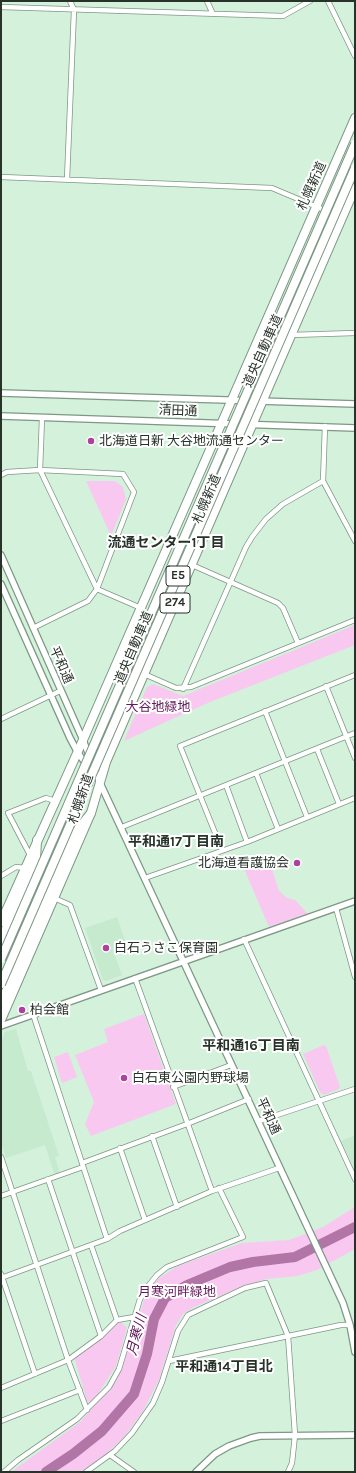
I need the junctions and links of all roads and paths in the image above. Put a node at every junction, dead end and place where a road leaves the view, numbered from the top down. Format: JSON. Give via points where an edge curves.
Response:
{"nodes":[{"id":1,"x":70,"y":1,"type":"edge"},
{"id":2,"x":206,"y":1,"type":"edge"},
{"id":3,"x":310,"y":1,"type":"edge"},
{"id":4,"x":328,"y":1,"type":"edge"},
{"id":5,"x":1,"y":7,"type":"edge"},
{"id":6,"x":74,"y":10,"type":"junction"},
{"id":7,"x":212,"y":12,"type":"junction"},
{"id":8,"x":355,"y":56,"type":"edge"},
{"id":9,"x":355,"y":118,"type":"edge"},
{"id":10,"x":355,"y":144,"type":"edge"},
{"id":11,"x":355,"y":168,"type":"edge"},
{"id":12,"x":1,"y":177,"type":"edge"},
{"id":13,"x":67,"y":179,"type":"junction"},
{"id":14,"x":355,"y":188,"type":"edge"},
{"id":15,"x":316,"y":207,"type":"junction"},
{"id":16,"x":342,"y":218,"type":"junction"},
{"id":17,"x":355,"y":333,"type":"edge"},
{"id":18,"x":292,"y":335,"type":"junction"},
{"id":19,"x":1,"y":393,"type":"edge"},
{"id":20,"x":263,"y":400,"type":"junction"},
{"id":21,"x":231,"y":401,"type":"junction"},
{"id":22,"x":355,"y":404,"type":"edge"},
{"id":23,"x":1,"y":416,"type":"edge"},
{"id":24,"x":42,"y":418,"type":"junction"},
{"id":25,"x":222,"y":424,"type":"junction"},
{"id":26,"x":253,"y":424,"type":"junction"},
{"id":27,"x":325,"y":426,"type":"junction"},
{"id":28,"x":355,"y":428,"type":"edge"},
{"id":29,"x":40,"y":470,"type":"junction"},
{"id":30,"x":1,"y":475,"type":"edge"},
{"id":31,"x":323,"y":481,"type":"junction"},
{"id":32,"x":355,"y":541,"type":"edge"},
{"id":33,"x":1,"y":555,"type":"edge"},
{"id":34,"x":192,"y":566,"type":"junction"},
{"id":35,"x":230,"y":582,"type":"junction"},
{"id":36,"x":1,"y":584,"type":"edge"},
{"id":37,"x":97,"y":589,"type":"junction"},
{"id":38,"x":141,"y":608,"type":"junction"},
{"id":39,"x":355,"y":620,"type":"edge"},
{"id":40,"x":33,"y":628,"type":"junction"},
{"id":41,"x":298,"y":643,"type":"junction"},
{"id":42,"x":144,"y":674,"type":"junction"},
{"id":43,"x":355,"y":675,"type":"edge"},
{"id":44,"x":326,"y":686,"type":"junction"},
{"id":45,"x":183,"y":689,"type":"junction"},
{"id":46,"x":60,"y":691,"type":"junction"},
{"id":47,"x":52,"y":696,"type":"junction"},
{"id":48,"x":265,"y":711,"type":"junction"},
{"id":49,"x":1,"y":719,"type":"edge"},
{"id":50,"x":355,"y":734,"type":"edge"},
{"id":51,"x":347,"y":737,"type":"junction"},
{"id":52,"x":84,"y":740,"type":"junction"},
{"id":53,"x":317,"y":748,"type":"junction"},
{"id":54,"x":78,"y":753,"type":"junction"},
{"id":55,"x":355,"y":758,"type":"edge"},
{"id":56,"x":286,"y":761,"type":"junction"},
{"id":57,"x":256,"y":773,"type":"junction"},
{"id":58,"x":100,"y":783,"type":"junction"},
{"id":59,"x":226,"y":785,"type":"junction"},
{"id":60,"x":200,"y":795,"type":"junction"},
{"id":61,"x":355,"y":798,"type":"edge"},
{"id":62,"x":55,"y":801,"type":"junction"},
{"id":63,"x":339,"y":804,"type":"junction"},
{"id":64,"x":90,"y":813,"type":"junction"},
{"id":65,"x":308,"y":817,"type":"junction"},
{"id":66,"x":122,"y":827,"type":"junction"},
{"id":67,"x":278,"y":829,"type":"junction"},
{"id":68,"x":37,"y":840,"type":"junction"},
{"id":69,"x":247,"y":842,"type":"junction"},
{"id":70,"x":222,"y":850,"type":"junction"},
{"id":71,"x":30,"y":855,"type":"junction"},
{"id":72,"x":25,"y":868,"type":"junction"},
{"id":73,"x":1,"y":876,"type":"edge"},
{"id":74,"x":145,"y":878,"type":"junction"},
{"id":75,"x":54,"y":898,"type":"junction"},
{"id":76,"x":355,"y":901,"type":"edge"},
{"id":77,"x":336,"y":908,"type":"junction"},
{"id":78,"x":1,"y":922,"type":"edge"},
{"id":79,"x":244,"y":939,"type":"junction"},
{"id":80,"x":1,"y":940,"type":"edge"},
{"id":81,"x":1,"y":959,"type":"edge"},
{"id":82,"x":184,"y":961,"type":"junction"},
{"id":83,"x":355,"y":977,"type":"edge"},
{"id":84,"x":135,"y":978,"type":"junction"},
{"id":85,"x":1,"y":984,"type":"edge"},
{"id":86,"x":102,"y":990,"type":"junction"},
{"id":87,"x":1,"y":1003,"type":"edge"},
{"id":88,"x":33,"y":1014,"type":"junction"},
{"id":89,"x":1,"y":1020,"type":"edge"},
{"id":90,"x":1,"y":1026,"type":"edge"},
{"id":91,"x":231,"y":1065,"type":"junction"},
{"id":92,"x":173,"y":1087,"type":"junction"},
{"id":93,"x":355,"y":1089,"type":"edge"},
{"id":94,"x":248,"y":1099,"type":"junction"},
{"id":95,"x":319,"y":1101,"type":"junction"},
{"id":96,"x":259,"y":1121,"type":"junction"},
{"id":97,"x":187,"y":1124,"type":"junction"},
{"id":98,"x":152,"y":1136,"type":"junction"},
{"id":99,"x":120,"y":1148,"type":"junction"},
{"id":100,"x":1,"y":1157,"type":"edge"},
{"id":101,"x":83,"y":1165,"type":"junction"},
{"id":102,"x":279,"y":1168,"type":"junction"},
{"id":103,"x":355,"y":1179,"type":"edge"},
{"id":104,"x":48,"y":1180,"type":"junction"},
{"id":105,"x":219,"y":1188,"type":"junction"},
{"id":106,"x":212,"y":1191,"type":"junction"},
{"id":107,"x":12,"y":1192,"type":"junction"},
{"id":108,"x":1,"y":1196,"type":"edge"},
{"id":109,"x":177,"y":1207,"type":"junction"},
{"id":110,"x":145,"y":1220,"type":"junction"},
{"id":111,"x":108,"y":1239,"type":"junction"},
{"id":112,"x":91,"y":1245,"type":"junction"},
{"id":113,"x":73,"y":1252,"type":"junction"},
{"id":114,"x":38,"y":1265,"type":"junction"},
{"id":115,"x":1,"y":1276,"type":"edge"},
{"id":116,"x":134,"y":1317,"type":"junction"},
{"id":117,"x":117,"y":1320,"type":"junction"},
{"id":118,"x":353,"y":1324,"type":"edge"},
{"id":119,"x":101,"y":1336,"type":"junction"},
{"id":120,"x":288,"y":1336,"type":"junction"},
{"id":121,"x":355,"y":1352,"type":"edge"},
{"id":122,"x":68,"y":1360,"type":"junction"},
{"id":123,"x":168,"y":1361,"type":"junction"},
{"id":124,"x":35,"y":1374,"type":"junction"},
{"id":125,"x":1,"y":1387,"type":"edge"},
{"id":126,"x":80,"y":1390,"type":"junction"},
{"id":127,"x":87,"y":1410,"type":"junction"},
{"id":128,"x":1,"y":1422,"type":"edge"},
{"id":129,"x":295,"y":1435,"type":"junction"},
{"id":130,"x":355,"y":1435,"type":"edge"},
{"id":131,"x":110,"y":1456,"type":"junction"},
{"id":132,"x":4,"y":1472,"type":"edge"},
{"id":133,"x":86,"y":1472,"type":"edge"},
{"id":134,"x":134,"y":1472,"type":"edge"},
{"id":135,"x":196,"y":1472,"type":"edge"},
{"id":136,"x":288,"y":1472,"type":"edge"}],
"edges":[{"from":1,"to":6,"type":"street"},
{"from":2,"to":7,"type":"street"},
{"from":3,"to":7,"type":"street","via":[[283,16]]},
{"from":4,"to":8,"type":"street"},
{"from":5,"to":6,"type":"street"},
{"from":6,"to":7,"type":"street"},
{"from":6,"to":13,"type":"street"},
{"from":9,"to":15,"type":"highway","name":"札幌新道","number":"274"},
{"from":10,"to":81,"type":"highway","name":"道央自動車道","number":"E5","bridge":true},
{"from":11,"to":85,"type":"highway","name":"道央自動車道","number":"E5","bridge":true},
{"from":12,"to":13,"type":"street"},
{"from":13,"to":15,"type":"street","via":[[272,188]]},
{"from":14,"to":16,"type":"highway","name":"札幌新道","number":"274"},
{"from":15,"to":16,"type":"street"},
{"from":15,"to":21,"type":"highway","name":"札幌新道","number":"274"},
{"from":16,"to":18,"type":"highway","name":"札幌新道","number":"274"},
{"from":17,"to":18,"type":"street"},
{"from":18,"to":20,"type":"highway","name":"札幌新道","number":"274"},
{"from":19,"to":21,"type":"street","name":"清田通"},
{"from":20,"to":21,"type":"street","name":"清田通"},
{"from":20,"to":22,"type":"street","name":"清田通"},
{"from":20,"to":26,"type":"highway","name":"札幌新道","number":"274"},
{"from":21,"to":25,"type":"highway","name":"札幌新道","number":"274"},
{"from":23,"to":24,"type":"street","name":"清田通"},
{"from":24,"to":25,"type":"street","name":"清田通"},
{"from":24,"to":29,"type":"street"},
{"from":25,"to":26,"type":"street","name":"清田通"},
{"from":25,"to":38,"type":"highway","name":"札幌新道","number":"274"},
{"from":26,"to":27,"type":"street","name":"清田通"},
{"from":26,"to":34,"type":"highway","name":"札幌新道","number":"274"},
{"from":27,"to":28,"type":"street","name":"清田通"},
{"from":27,"to":31,"type":"street"},
{"from":29,"to":30,"type":"street","via":[[7,472]]},
{"from":29,"to":37,"type":"street"},
{"from":29,"to":37,"type":"street","via":[[123,474],[134,492]]},
{"from":31,"to":32,"type":"street"},
{"from":31,"to":35,"type":"street","via":[[283,504],[266,519],[246,547]]},
{"from":33,"to":40,"type":"street","name":"平和通"},
{"from":34,"to":35,"type":"street"},
{"from":34,"to":42,"type":"highway","name":"札幌新道","number":"274"},
{"from":35,"to":41,"type":"street","via":[[278,603],[283,608]]},
{"from":35,"to":45,"type":"street"},
{"from":36,"to":47,"type":"street","name":"平和通"},
{"from":37,"to":38,"type":"street"},
{"from":37,"to":40,"type":"street","via":[[88,601]]},
{"from":38,"to":52,"type":"highway","name":"札幌新道","number":"274"},
{"from":39,"to":41,"type":"street"},
{"from":40,"to":46,"type":"street","name":"平和通"},
{"from":41,"to":45,"type":"street"},
{"from":42,"to":45,"type":"street"},
{"from":42,"to":58,"type":"highway","name":"札幌新道","number":"274","via":[[106,762]]},
{"from":43,"to":44,"type":"street"},
{"from":44,"to":48,"type":"street"},
{"from":44,"to":51,"type":"street"},
{"from":46,"to":47,"type":"street"},
{"from":46,"to":52,"type":"street","name":"平和通"},
{"from":47,"to":49,"type":"street"},
{"from":47,"to":54,"type":"street","name":"平和通"},
{"from":48,"to":56,"type":"street"},
{"from":48,"to":60,"type":"street","via":[[180,746]]},
{"from":50,"to":51,"type":"street"},
{"from":51,"to":53,"type":"street"},
{"from":51,"to":55,"type":"street"},
{"from":52,"to":54,"type":"highway","name":"札幌新道","number":"274"},
{"from":52,"to":58,"type":"street","name":"平和通"},
{"from":53,"to":56,"type":"street"},
{"from":53,"to":63,"type":"street"},
{"from":54,"to":58,"type":"street","name":"平和通"},
{"from":54,"to":62,"type":"highway","name":"札幌新道","number":"274"},
{"from":56,"to":57,"type":"street"},
{"from":56,"to":65,"type":"street"},
{"from":57,"to":59,"type":"street"},
{"from":57,"to":67,"type":"street"},
{"from":58,"to":64,"type":"highway","name":"札幌新道","number":"274"},
{"from":58,"to":66,"type":"street","name":"平和通"},
{"from":59,"to":60,"type":"street"},
{"from":59,"to":69,"type":"street"},
{"from":60,"to":66,"type":"street"},
{"from":60,"to":70,"type":"street"},
{"from":61,"to":63,"type":"street"},
{"from":62,"to":68,"type":"highway","name":"札幌新道","number":"274"},
{"from":62,"to":71,"type":"street","via":[[46,798],[8,813]]},
{"from":63,"to":65,"type":"street"},
{"from":64,"to":75,"type":"highway","name":"札幌新道","number":"274"},
{"from":64,"to":87,"type":"highway","via":[[74,834]]},
{"from":65,"to":67,"type":"street"},
{"from":66,"to":74,"type":"street","name":"平和通"},
{"from":67,"to":69,"type":"street"},
{"from":68,"to":71,"type":"highway","name":"札幌新道","number":"274"},
{"from":68,"to":80,"type":"highway","via":[[36,860]]},
{"from":69,"to":70,"type":"street"},
{"from":70,"to":74,"type":"street"},
{"from":71,"to":72,"type":"highway","name":"札幌新道","number":"274"},
{"from":72,"to":73,"type":"street","via":[[16,867]]},
{"from":72,"to":78,"type":"highway","name":"札幌新道","number":"274"},
{"from":74,"to":82,"type":"street","name":"平和通"},
{"from":75,"to":86,"type":"street","via":[[70,905]]},
{"from":75,"to":89,"type":"highway","name":"札幌新道","number":"274"},
{"from":76,"to":77,"type":"street"},
{"from":77,"to":79,"type":"street"},
{"from":77,"to":83,"type":"street"},
{"from":79,"to":82,"type":"street"},
{"from":79,"to":95,"type":"street"},
{"from":82,"to":84,"type":"street"},
{"from":82,"to":91,"type":"street","name":"平和通"},
{"from":84,"to":86,"type":"street"},
{"from":84,"to":92,"type":"street"},
{"from":86,"to":88,"type":"street"},
{"from":88,"to":90,"type":"street"},
{"from":88,"to":101,"type":"street"},
{"from":91,"to":92,"type":"street"},
{"from":91,"to":94,"type":"street","name":"平和通"},
{"from":92,"to":97,"type":"street"},
{"from":93,"to":95,"type":"street"},
{"from":94,"to":96,"type":"street","name":"平和通"},
{"from":94,"to":97,"type":"street"},
{"from":95,"to":96,"type":"street"},
{"from":95,"to":103,"type":"street"},
{"from":96,"to":102,"type":"street","name":"平和通"},
{"from":97,"to":98,"type":"street"},
{"from":97,"to":106,"type":"street"},
{"from":98,"to":99,"type":"street"},
{"from":98,"to":109,"type":"street"},
{"from":99,"to":101,"type":"street"},
{"from":99,"to":110,"type":"street"},
{"from":100,"to":107,"type":"street"},
{"from":101,"to":104,"type":"street"},
{"from":101,"to":111,"type":"street"},
{"from":102,"to":105,"type":"street"},
{"from":102,"to":118,"type":"street","name":"平和通"},
{"from":104,"to":107,"type":"street"},
{"from":104,"to":113,"type":"street"},
{"from":105,"to":106,"type":"street"},
{"from":105,"to":116,"type":"street","via":[[243,1237],[168,1267],[148,1285]]},
{"from":106,"to":109,"type":"street"},
{"from":107,"to":108,"type":"street"},
{"from":107,"to":114,"type":"street"},
{"from":109,"to":110,"type":"street"},
{"from":110,"to":111,"type":"street"},
{"from":111,"to":112,"type":"street"},
{"from":112,"to":113,"type":"street"},
{"from":112,"to":117,"type":"street"},
{"from":113,"to":114,"type":"street"},
{"from":113,"to":119,"type":"street"},
{"from":114,"to":115,"type":"street"},
{"from":114,"to":122,"type":"street"},
{"from":115,"to":124,"type":"street"},
{"from":116,"to":117,"type":"street"},
{"from":116,"to":127,"type":"street","via":[[119,1369],[109,1387]]},
{"from":117,"to":119,"type":"street"},
{"from":118,"to":120,"type":"street"},
{"from":118,"to":121,"type":"street","name":"平和通"},
{"from":119,"to":122,"type":"street"},
{"from":120,"to":123,"type":"street"},
{"from":120,"to":123,"type":"street","via":[[266,1283],[244,1288],[188,1315],[178,1331]]},
{"from":120,"to":129,"type":"street"},
{"from":122,"to":124,"type":"street"},
{"from":122,"to":126,"type":"street"},
{"from":123,"to":131,"type":"street","via":[[153,1402],[132,1433]]},
{"from":124,"to":125,"type":"street"},
{"from":126,"to":127,"type":"street"},
{"from":126,"to":128,"type":"street"},
{"from":127,"to":132,"type":"street"},
{"from":129,"to":130,"type":"street"},
{"from":129,"to":135,"type":"street","via":[[260,1436],[240,1442],[215,1454]]},
{"from":129,"to":136,"type":"street","via":[[292,1463]]},
{"from":131,"to":133,"type":"street"},
{"from":131,"to":134,"type":"street"}]}
